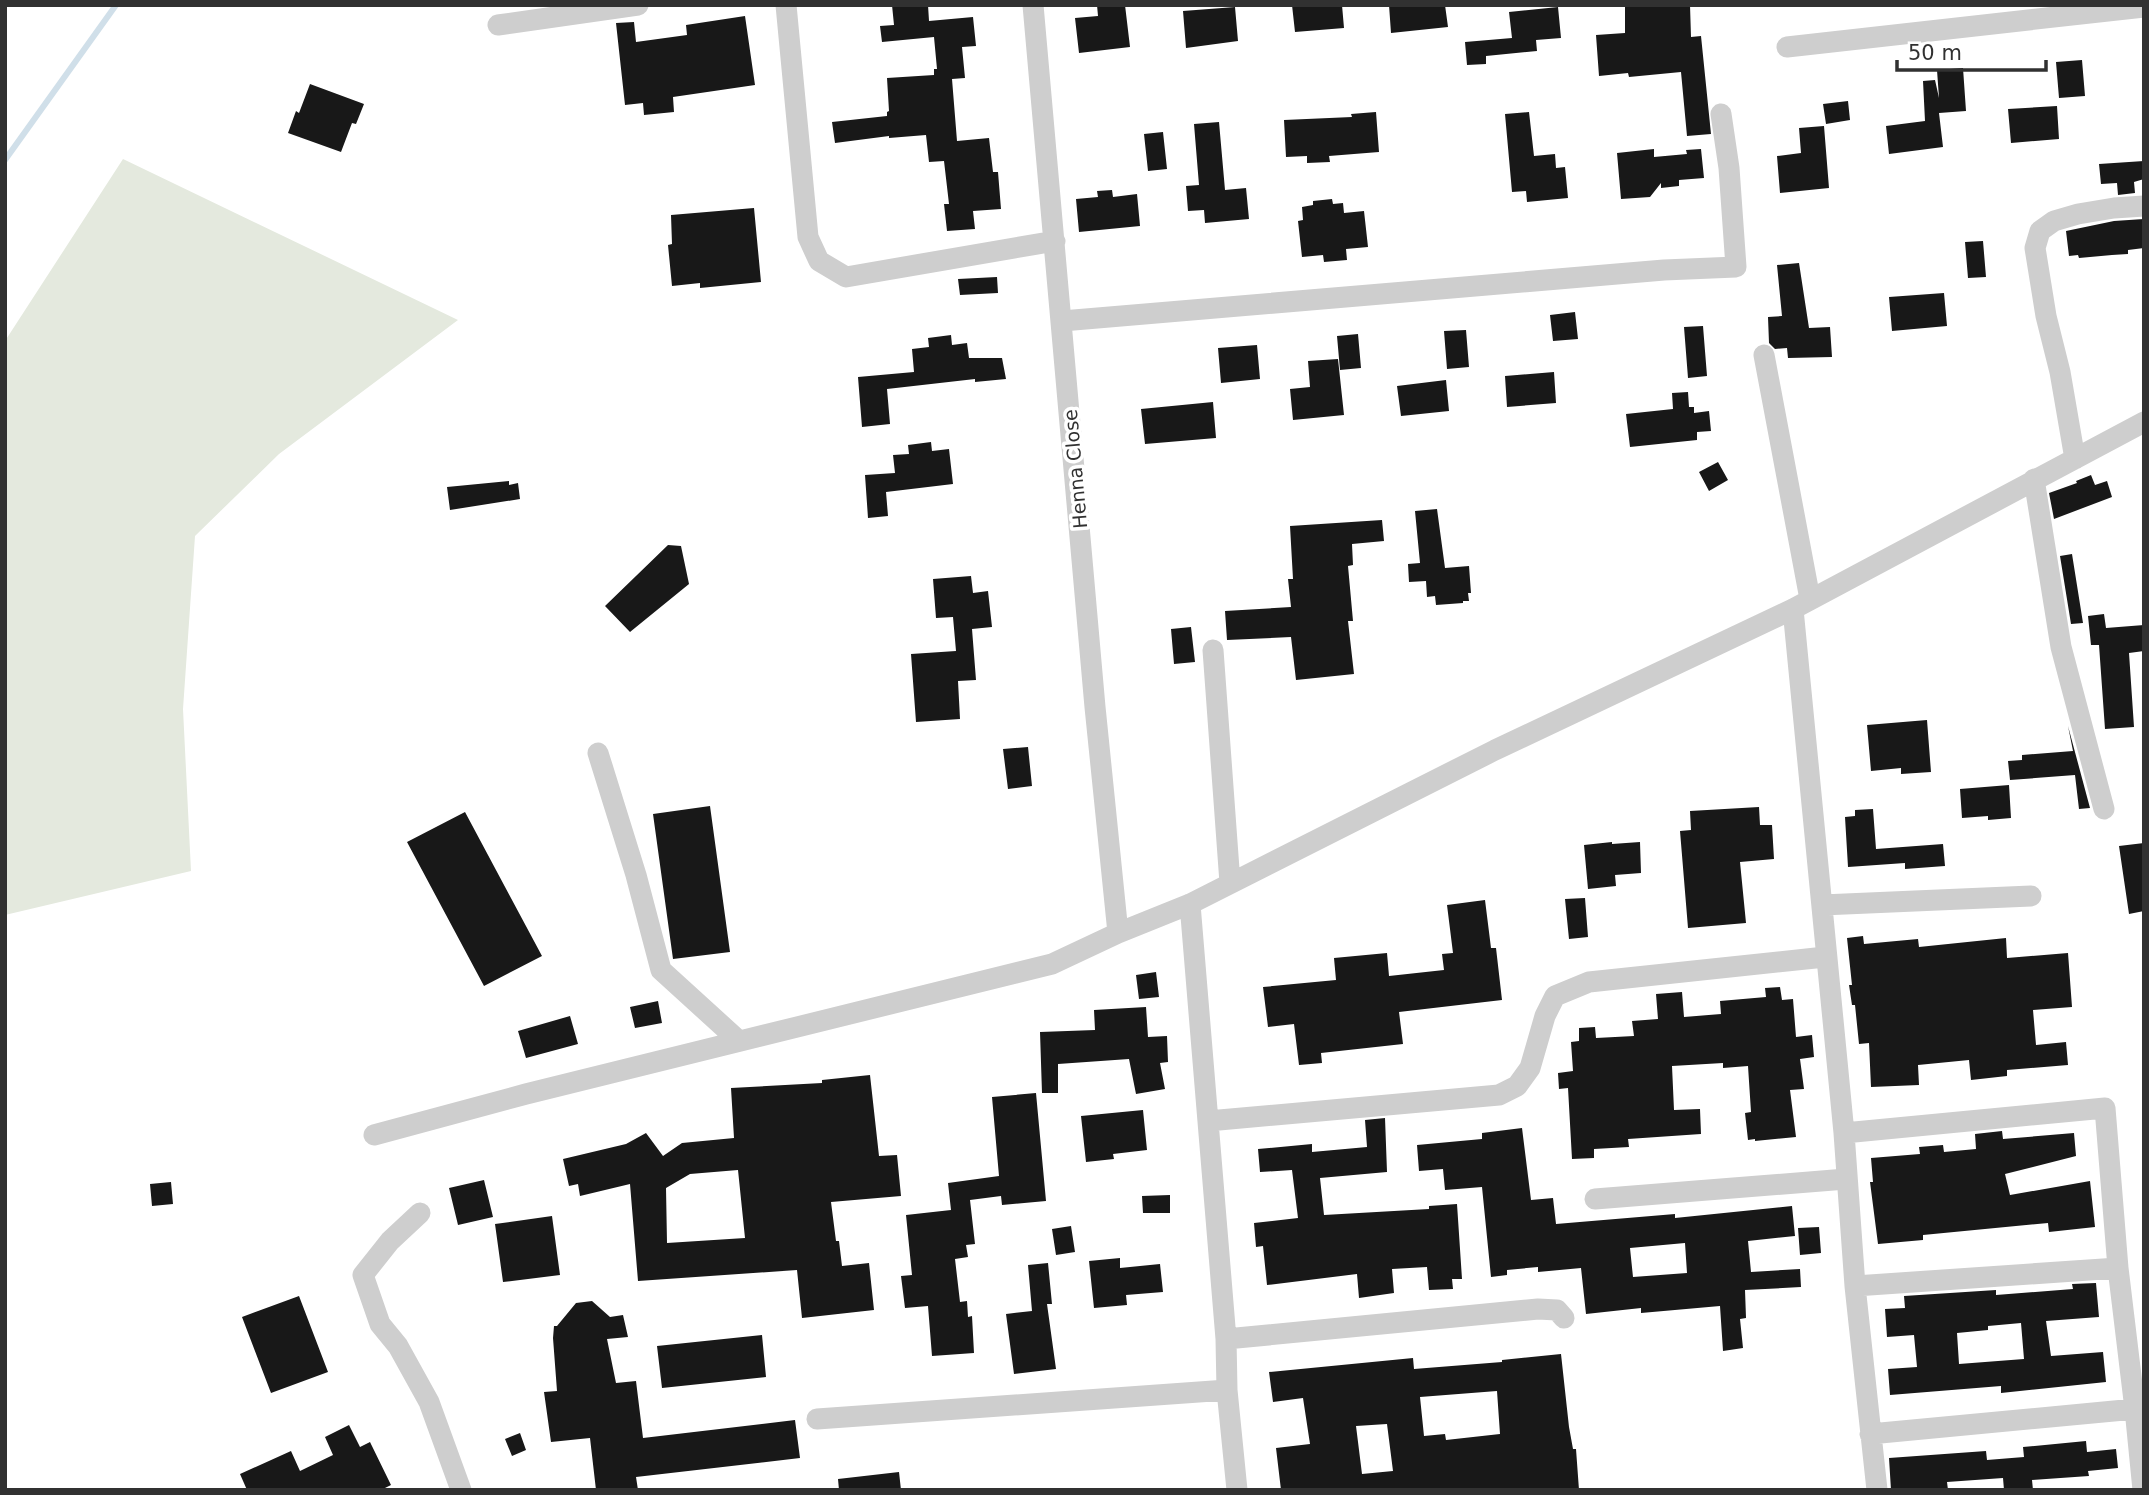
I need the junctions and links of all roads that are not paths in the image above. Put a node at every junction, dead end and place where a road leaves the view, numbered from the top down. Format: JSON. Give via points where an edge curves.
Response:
{"nodes":[{"id":1,"x":638,"y":5,"type":"edge"},
{"id":2,"x":786,"y":5,"type":"edge"},
{"id":3,"x":1034,"y":5,"type":"edge"},
{"id":4,"x":2144,"y":6,"type":"edge"},
{"id":5,"x":498,"y":25,"type":"dead end"},
{"id":6,"x":1787,"y":47,"type":"dead end"},
{"id":7,"x":1721,"y":114,"type":"dead end"},
{"id":8,"x":2144,"y":206,"type":"edge"},
{"id":9,"x":1055,"y":241,"type":"junction"},
{"id":10,"x":1062,"y":321,"type":"junction"},
{"id":11,"x":1764,"y":355,"type":"dead end"},
{"id":12,"x":2144,"y":422,"type":"edge"},
{"id":13,"x":2075,"y":459,"type":"junction"},
{"id":14,"x":2034,"y":479,"type":"junction"},
{"id":15,"x":1802,"y":604,"type":"junction"},
{"id":16,"x":1213,"y":650,"type":"dead end"},
{"id":17,"x":598,"y":752,"type":"dead end"},
{"id":18,"x":2104,"y":809,"type":"dead end"},
{"id":19,"x":1230,"y":883,"type":"junction"},
{"id":20,"x":2031,"y":896,"type":"dead end"},
{"id":21,"x":1190,"y":904,"type":"junction"},
{"id":22,"x":1822,"y":905,"type":"junction"},
{"id":23,"x":1118,"y":933,"type":"junction"},
{"id":24,"x":1825,"y":957,"type":"junction"},
{"id":25,"x":739,"y":1041,"type":"junction"},
{"id":26,"x":1208,"y":1121,"type":"junction"},
{"id":27,"x":1844,"y":1133,"type":"junction"},
{"id":28,"x":374,"y":1135,"type":"dead end"},
{"id":29,"x":1846,"y":1179,"type":"junction"},
{"id":30,"x":1595,"y":1199,"type":"dead end"},
{"id":31,"x":420,"y":1213,"type":"dead end"},
{"id":32,"x":2118,"y":1268,"type":"junction"},
{"id":33,"x":1855,"y":1286,"type":"junction"},
{"id":34,"x":1564,"y":1318,"type":"dead end"},
{"id":35,"x":1226,"y":1339,"type":"junction"},
{"id":36,"x":1227,"y":1391,"type":"junction"},
{"id":37,"x":2136,"y":1409,"type":"junction"},
{"id":38,"x":817,"y":1419,"type":"dead end"},
{"id":39,"x":1870,"y":1434,"type":"junction"},
{"id":40,"x":461,"y":1490,"type":"edge"},
{"id":41,"x":1237,"y":1490,"type":"edge"},
{"id":42,"x":1877,"y":1490,"type":"edge"},
{"id":43,"x":2143,"y":1490,"type":"edge"}],
"edges":[{"from":1,"to":5,"type":"street"},
{"from":2,"to":9,"type":"street","via":[[808,237],[819,261],[846,277]]},
{"from":3,"to":9,"type":"street","name":"Henna Close"},
{"from":4,"to":6,"type":"street"},
{"from":7,"to":10,"type":"street","via":[[1736,267]]},
{"from":8,"to":13,"type":"street","via":[[2054,221],[2040,231],[2035,248]]},
{"from":9,"to":10,"type":"street","name":"Henna Close"},
{"from":10,"to":23,"type":"street","name":"Henna Close"},
{"from":11,"to":15,"type":"street"},
{"from":12,"to":13,"type":"street"},
{"from":13,"to":14,"type":"street"},
{"from":14,"to":15,"type":"street"},
{"from":14,"to":18,"type":"street","via":[[2061,647]]},
{"from":15,"to":19,"type":"street"},
{"from":15,"to":22,"type":"street"},
{"from":16,"to":19,"type":"street"},
{"from":17,"to":25,"type":"street","via":[[661,970]]},
{"from":19,"to":21,"type":"street"},
{"from":20,"to":22,"type":"street"},
{"from":21,"to":23,"type":"street"},
{"from":21,"to":26,"type":"street"},
{"from":22,"to":24,"type":"street"},
{"from":23,"to":25,"type":"street","via":[[1052,964]]},
{"from":24,"to":26,"type":"street","via":[[1589,982],[1555,996],[1530,1068],[1517,1086],[1499,1095]]},
{"from":24,"to":27,"type":"street"},
{"from":25,"to":28,"type":"street"},
{"from":26,"to":35,"type":"street"},
{"from":27,"to":29,"type":"street"},
{"from":27,"to":32,"type":"street","via":[[2105,1108]]},
{"from":29,"to":30,"type":"street"},
{"from":29,"to":33,"type":"street"},
{"from":31,"to":40,"type":"street","via":[[363,1275],[380,1324],[398,1346],[429,1402]]},
{"from":32,"to":33,"type":"street"},
{"from":32,"to":37,"type":"street"},
{"from":33,"to":39,"type":"street"},
{"from":34,"to":35,"type":"street","via":[[1557,1310],[1538,1309]]},
{"from":35,"to":36,"type":"street"},
{"from":36,"to":38,"type":"street"},
{"from":36,"to":41,"type":"street"},
{"from":37,"to":39,"type":"street"},
{"from":37,"to":43,"type":"street"},
{"from":39,"to":42,"type":"street"}]}
